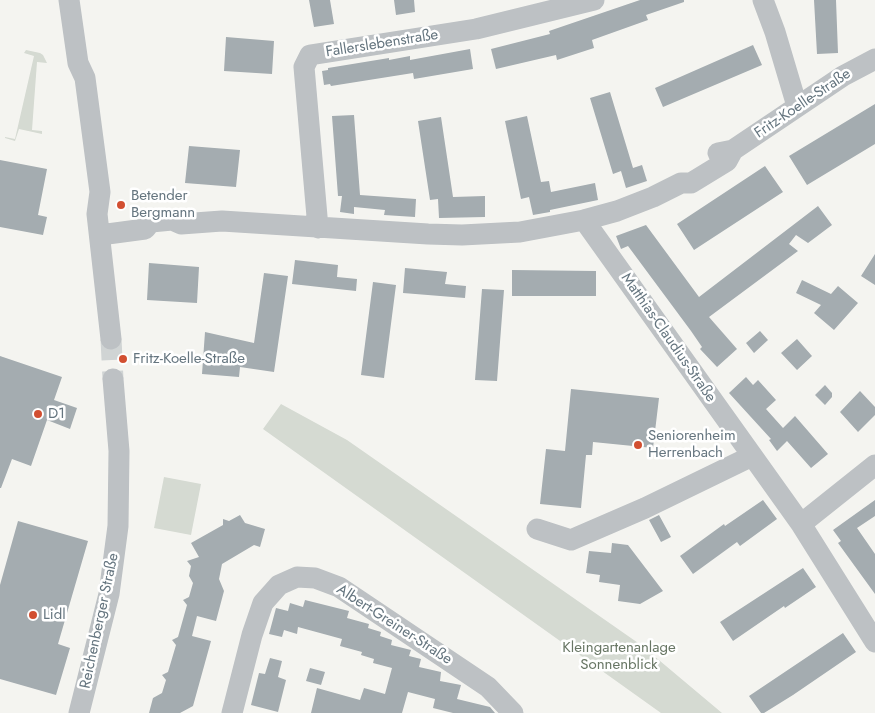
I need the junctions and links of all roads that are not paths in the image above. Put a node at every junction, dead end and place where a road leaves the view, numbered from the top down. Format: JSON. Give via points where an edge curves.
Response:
{"nodes":[{"id":1,"x":69,"y":0,"type":"edge"},
{"id":2,"x":594,"y":0,"type":"edge"},
{"id":3,"x":763,"y":0,"type":"edge"},
{"id":4,"x":875,"y":59,"type":"edge"},
{"id":5,"x":797,"y":106,"type":"junction"},
{"id":6,"x":584,"y":220,"type":"junction"},
{"id":7,"x":98,"y":224,"type":"junction"},
{"id":8,"x":318,"y":228,"type":"junction"},
{"id":9,"x":111,"y":339,"type":"tunnel mouth"},
{"id":10,"x":114,"y":379,"type":"tunnel mouth"},
{"id":11,"x":752,"y":456,"type":"junction"},
{"id":12,"x":875,"y":465,"type":"edge"},
{"id":13,"x":801,"y":524,"type":"junction"},
{"id":14,"x":537,"y":529,"type":"dead end"},
{"id":15,"x":875,"y":642,"type":"edge"},
{"id":16,"x":78,"y":713,"type":"edge"},
{"id":17,"x":232,"y":713,"type":"edge"},
{"id":18,"x":513,"y":713,"type":"edge"}],
"edges":[{"from":1,"to":7,"type":"street","via":[[78,63],[73,80],[87,196]]},
{"from":2,"to":8,"type":"street","name":"Fallerslebenstraße","via":[[476,29],[310,55],[304,67]]},
{"from":3,"to":5,"type":"street"},
{"from":4,"to":5,"type":"street","name":"Fritz-Koelle-Straße"},
{"from":5,"to":6,"type":"street","name":"Fritz-Koelle-Straße","via":[[732,150],[721,151],[684,173],[681,183],[617,211]]},
{"from":6,"to":8,"type":"street","name":"Fritz-Koelle-Straße","via":[[520,232],[462,235]]},
{"from":6,"to":11,"type":"street","name":"Matthias-Claudius-Straße"},
{"from":7,"to":8,"type":"street","name":"Fritz-Koelle-Straße","via":[[145,229],[152,233],[173,231],[181,224],[222,221]]},
{"from":7,"to":9,"type":"street"},
{"from":10,"to":16,"type":"street","name":"Reichenberger Straße","via":[[119,451],[118,526],[109,594]]},
{"from":11,"to":13,"type":"street","name":"Matthias-Claudius-Straße"},
{"from":11,"to":14,"type":"street","via":[[571,540]]},
{"from":12,"to":13,"type":"street"},
{"from":13,"to":15,"type":"street","name":"Matthias-Claudius-Straße"},
{"from":17,"to":18,"type":"street","name":"Albert-Greiner-Straße","via":[[263,603],[279,585],[297,577],[315,578],[339,587],[488,687]]}]}
